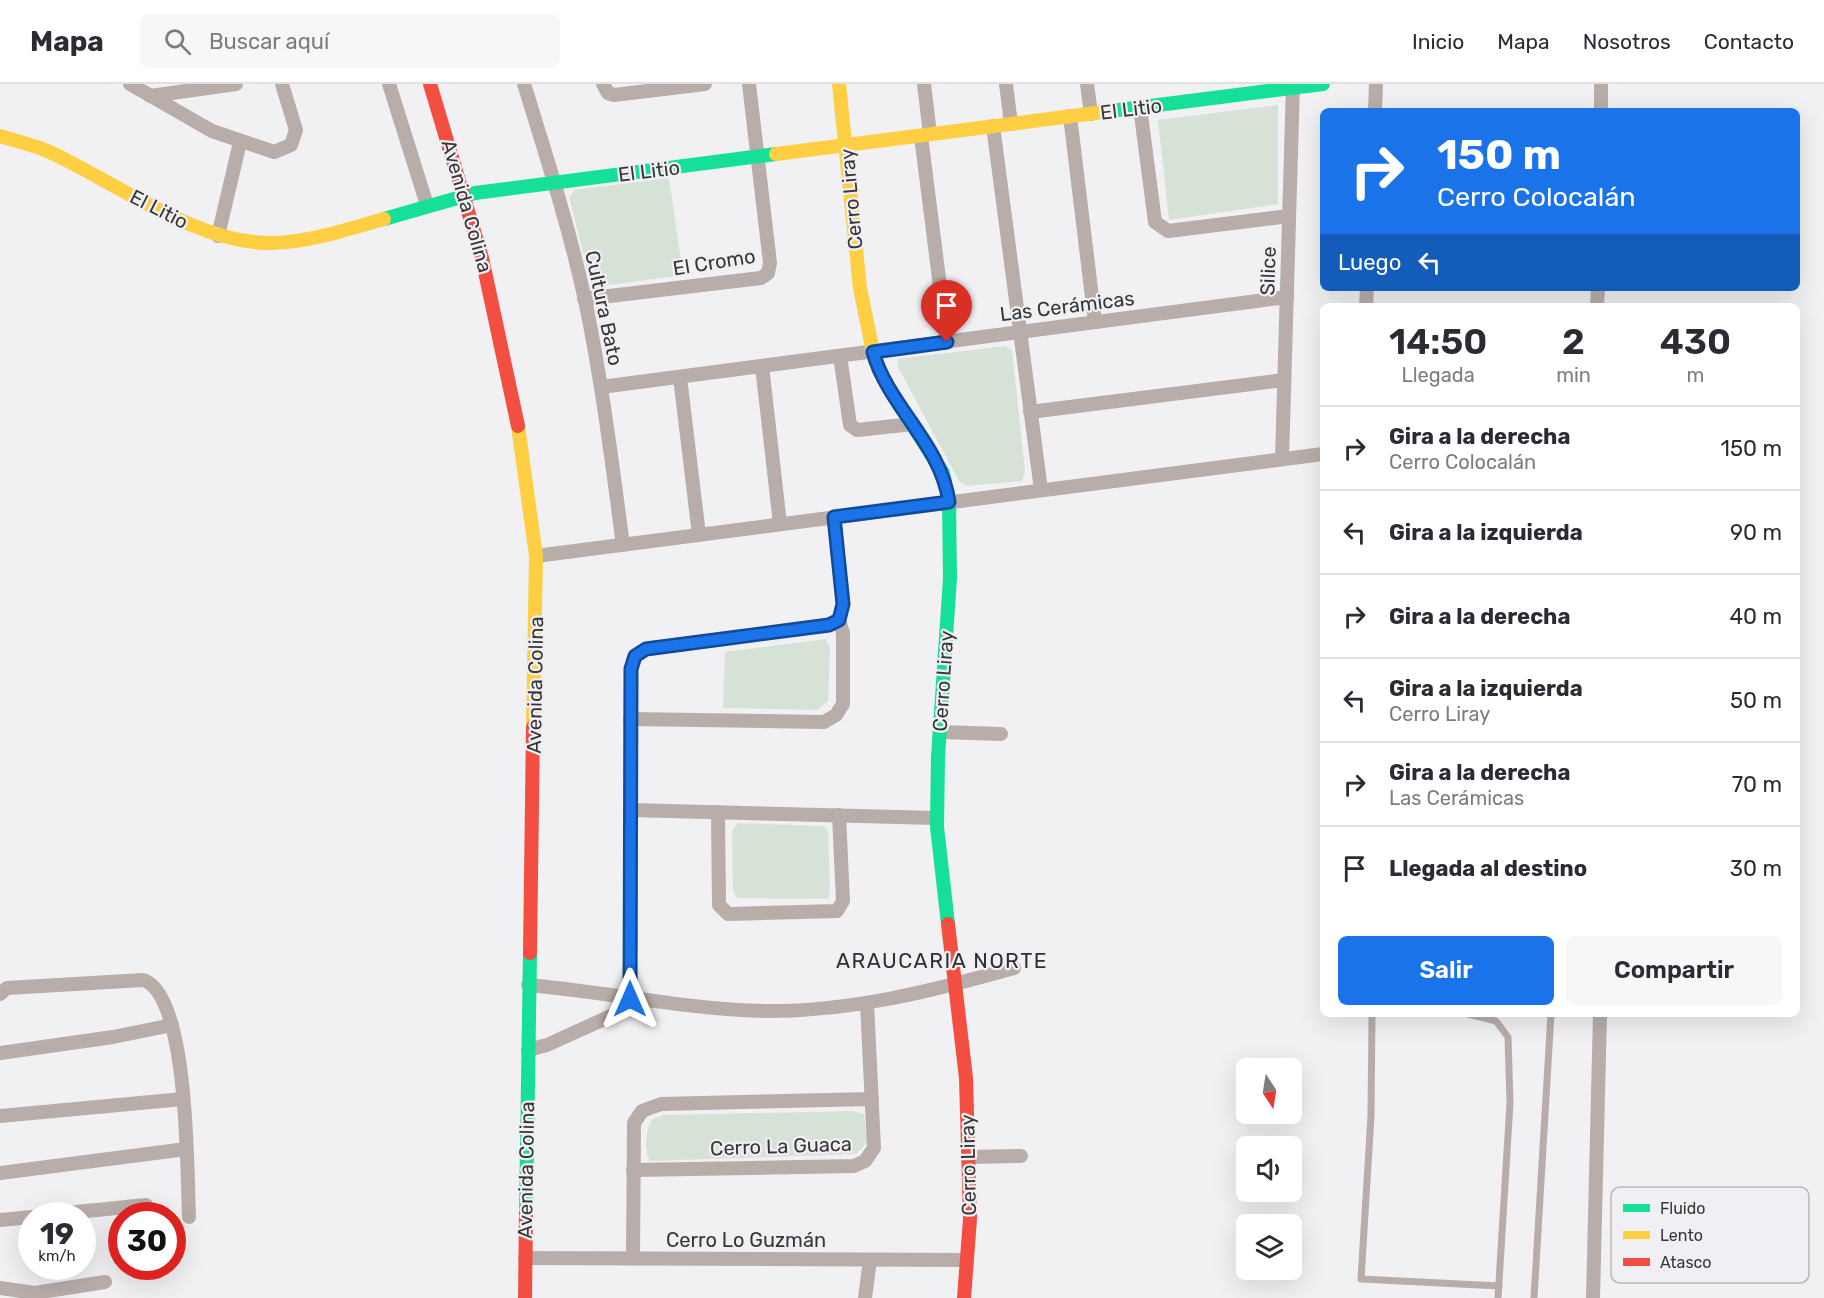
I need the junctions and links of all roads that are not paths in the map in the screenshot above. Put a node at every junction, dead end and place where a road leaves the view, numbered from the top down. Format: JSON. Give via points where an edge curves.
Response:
{"nodes":[{"id":1,"x":130,"y":84,"type":"edge"},
{"id":2,"x":236,"y":84,"type":"edge"},
{"id":3,"x":282,"y":84,"type":"edge"},
{"id":4,"x":389,"y":84,"type":"edge"},
{"id":5,"x":430,"y":84,"type":"edge"},
{"id":6,"x":524,"y":84,"type":"edge"},
{"id":7,"x":603,"y":84,"type":"edge"},
{"id":8,"x":705,"y":84,"type":"edge"},
{"id":9,"x":749,"y":84,"type":"edge"},
{"id":10,"x":839,"y":84,"type":"edge"},
{"id":11,"x":924,"y":84,"type":"edge"},
{"id":12,"x":1006,"y":84,"type":"edge"},
{"id":13,"x":1087,"y":84,"type":"edge"},
{"id":14,"x":1323,"y":84,"type":"edge"},
{"id":15,"x":1376,"y":84,"type":"edge"},
{"id":16,"x":1601,"y":84,"type":"edge"},
{"id":17,"x":1292,"y":86,"type":"edge"},
{"id":18,"x":150,"y":96,"type":"junction"},
{"id":19,"x":1140,"y":107,"type":"junction"},
{"id":20,"x":1375,"y":108,"type":"edge"},
{"id":21,"x":1601,"y":108,"type":"edge"},
{"id":22,"x":1091,"y":114,"type":"junction"},
{"id":23,"x":1070,"y":116,"type":"junction"},
{"id":24,"x":1011,"y":124,"type":"junction"},
{"id":25,"x":993,"y":126,"type":"junction"},
{"id":26,"x":926,"y":135,"type":"junction"},
{"id":27,"x":0,"y":136,"type":"edge"},
{"id":28,"x":240,"y":142,"type":"junction"},
{"id":29,"x":847,"y":145,"type":"junction"},
{"id":30,"x":758,"y":157,"type":"junction"},
{"id":31,"x":554,"y":183,"type":"junction"},
{"id":32,"x":467,"y":195,"type":"junction"},
{"id":33,"x":427,"y":205,"type":"junction"},
{"id":34,"x":1289,"y":216,"type":"junction"},
{"id":35,"x":219,"y":236,"type":"junction"},
{"id":36,"x":1287,"y":297,"type":"junction"},
{"id":37,"x":584,"y":299,"type":"junction"},
{"id":38,"x":1095,"y":322,"type":"junction"},
{"id":39,"x":1018,"y":332,"type":"junction"},
{"id":40,"x":947,"y":342,"type":"junction"},
{"id":41,"x":873,"y":352,"type":"junction"},
{"id":42,"x":840,"y":356,"type":"junction"},
{"id":43,"x":762,"y":366,"type":"junction"},
{"id":44,"x":680,"y":377,"type":"junction"},
{"id":45,"x":1284,"y":380,"type":"junction"},
{"id":46,"x":602,"y":387,"type":"junction"},
{"id":47,"x":1030,"y":412,"type":"junction"},
{"id":48,"x":913,"y":424,"type":"junction"},
{"id":49,"x":1320,"y":453,"type":"edge"},
{"id":50,"x":1282,"y":459,"type":"junction"},
{"id":51,"x":1041,"y":490,"type":"junction"},
{"id":52,"x":949,"y":502,"type":"junction"},
{"id":53,"x":834,"y":517,"type":"junction"},
{"id":54,"x":780,"y":524,"type":"junction"},
{"id":55,"x":699,"y":535,"type":"junction"},
{"id":56,"x":623,"y":545,"type":"junction"},
{"id":57,"x":536,"y":556,"type":"junction"},
{"id":58,"x":839,"y":620,"type":"junction"},
{"id":59,"x":630,"y":719,"type":"junction"},
{"id":60,"x":940,"y":732,"type":"junction"},
{"id":61,"x":1001,"y":734,"type":"dead end"},
{"id":62,"x":630,"y":810,"type":"junction"},
{"id":63,"x":718,"y":812,"type":"junction"},
{"id":64,"x":839,"y":815,"type":"junction"},
{"id":65,"x":937,"y":818,"type":"junction"},
{"id":66,"x":1014,"y":968,"type":"dead end"},
{"id":67,"x":528,"y":985,"type":"junction"},
{"id":68,"x":955,"y":985,"type":"junction"},
{"id":69,"x":0,"y":994,"type":"edge"},
{"id":70,"x":630,"y":999,"type":"junction"},
{"id":71,"x":645,"y":1001,"type":"junction"},
{"id":72,"x":867,"y":1003,"type":"junction"},
{"id":73,"x":1372,"y":1017,"type":"edge"},
{"id":74,"x":1480,"y":1017,"type":"edge"},
{"id":75,"x":1551,"y":1017,"type":"edge"},
{"id":76,"x":1600,"y":1017,"type":"edge"},
{"id":77,"x":172,"y":1025,"type":"junction"},
{"id":78,"x":528,"y":1050,"type":"junction"},
{"id":79,"x":0,"y":1053,"type":"edge"},
{"id":80,"x":183,"y":1099,"type":"junction"},
{"id":81,"x":872,"y":1099,"type":"junction"},
{"id":82,"x":0,"y":1116,"type":"edge"},
{"id":83,"x":186,"y":1149,"type":"junction"},
{"id":84,"x":1021,"y":1156,"type":"dead end"},
{"id":85,"x":969,"y":1157,"type":"junction"},
{"id":86,"x":633,"y":1170,"type":"junction"},
{"id":87,"x":0,"y":1173,"type":"edge"},
{"id":88,"x":189,"y":1217,"type":"dead end"},
{"id":89,"x":18,"y":1218,"type":"edge"},
{"id":90,"x":0,"y":1220,"type":"edge"},
{"id":91,"x":525,"y":1258,"type":"junction"},
{"id":92,"x":633,"y":1258,"type":"junction"},
{"id":93,"x":870,"y":1260,"type":"junction"},
{"id":94,"x":967,"y":1260,"type":"junction"},
{"id":95,"x":105,"y":1282,"type":"dead end"},
{"id":96,"x":1499,"y":1286,"type":"junction"},
{"id":97,"x":0,"y":1287,"type":"edge"},
{"id":98,"x":2,"y":1298,"type":"edge"},
{"id":99,"x":525,"y":1298,"type":"edge"},
{"id":100,"x":865,"y":1298,"type":"edge"},
{"id":101,"x":964,"y":1298,"type":"edge"},
{"id":102,"x":1498,"y":1298,"type":"edge"},
{"id":103,"x":1534,"y":1298,"type":"edge"},
{"id":104,"x":1593,"y":1298,"type":"edge"}],
"edges":[{"from":1,"to":18,"type":"street"},
{"from":2,"to":18,"type":"street"},
{"from":3,"to":28,"type":"street","via":[[296,130],[291,145],[274,152]]},
{"from":4,"to":33,"type":"street","name":"Avenida Colina"},
{"from":5,"to":32,"type":"street","name":"Avenida Colina"},
{"from":6,"to":31,"type":"street","name":"Cultura Bato"},
{"from":7,"to":8,"type":"street","via":[[614,95]]},
{"from":9,"to":30,"type":"street"},
{"from":10,"to":29,"type":"street","name":"Cerro Liray"},
{"from":11,"to":26,"type":"street"},
{"from":12,"to":24,"type":"street"},
{"from":13,"to":22,"type":"street"},
{"from":14,"to":17,"type":"street","name":"El Litio"},
{"from":15,"to":20,"type":"street"},
{"from":16,"to":21,"type":"street"},
{"from":17,"to":19,"type":"street","name":"El Litio"},
{"from":17,"to":34,"type":"street","name":"Silice"},
{"from":18,"to":28,"type":"street"},
{"from":19,"to":22,"type":"street","name":"El Litio"},
{"from":19,"to":34,"type":"street","via":[[1155,222],[1161,227],[1168,231]]},
{"from":22,"to":23,"type":"street","name":"El Litio"},
{"from":23,"to":24,"type":"street","name":"El Litio"},
{"from":23,"to":38,"type":"street"},
{"from":24,"to":25,"type":"street","name":"El Litio"},
{"from":25,"to":26,"type":"street","name":"El Litio"},
{"from":25,"to":39,"type":"street"},
{"from":26,"to":29,"type":"street","name":"El Litio"},
{"from":26,"to":40,"type":"street"},
{"from":27,"to":35,"type":"street","name":"El Litio","via":[[53,153],[184,223]]},
{"from":28,"to":35,"type":"street"},
{"from":29,"to":30,"type":"street","name":"El Litio"},
{"from":29,"to":41,"type":"street","name":"Cerro Liray","via":[[860,288]]},
{"from":30,"to":31,"type":"street","name":"El Litio"},
{"from":30,"to":37,"type":"street","name":"El Cromo","via":[[768,273],[761,278]]},
{"from":31,"to":32,"type":"street","name":"El Litio"},
{"from":31,"to":37,"type":"street","name":"Cultura Bato"},
{"from":32,"to":33,"type":"street","name":"El Litio"},
{"from":32,"to":57,"type":"street","name":"Avenida Colina","via":[[513,395]]},
{"from":33,"to":35,"type":"street","name":"El Litio","via":[[306,240],[255,242]]},
{"from":34,"to":36,"type":"street","name":"Silice"},
{"from":36,"to":38,"type":"street","name":"Las Cerámicas"},
{"from":36,"to":45,"type":"street","name":"Silice"},
{"from":37,"to":46,"type":"street","name":"Cultura Bato"},
{"from":38,"to":39,"type":"street","name":"Las Cerámicas"},
{"from":39,"to":40,"type":"street","name":"Las Cerámicas"},
{"from":39,"to":47,"type":"street"},
{"from":40,"to":41,"type":"street","name":"Las Cerámicas"},
{"from":41,"to":42,"type":"street","name":"Las Cerámicas"},
{"from":41,"to":48,"type":"street","name":"Cerro Liray","via":[[879,371]]},
{"from":42,"to":43,"type":"street","name":"Las Cerámicas"},
{"from":42,"to":48,"type":"street","via":[[850,424],[857,430]]},
{"from":43,"to":44,"type":"street","name":"Las Cerámicas"},
{"from":43,"to":54,"type":"street"},
{"from":44,"to":46,"type":"street","name":"Las Cerámicas"},
{"from":44,"to":55,"type":"street"},
{"from":45,"to":47,"type":"street"},
{"from":45,"to":50,"type":"street","name":"Silice"},
{"from":46,"to":56,"type":"street","name":"Cultura Bato"},
{"from":47,"to":51,"type":"street"},
{"from":48,"to":52,"type":"street","name":"Cerro Liray","via":[[943,473]]},
{"from":49,"to":50,"type":"street"},
{"from":50,"to":51,"type":"street"},
{"from":51,"to":52,"type":"street"},
{"from":52,"to":53,"type":"street"},
{"from":52,"to":60,"type":"street","name":"Cerro Liray","via":[[950,578]]},
{"from":53,"to":54,"type":"street"},
{"from":53,"to":58,"type":"street","via":[[843,604]]},
{"from":54,"to":55,"type":"street"},
{"from":55,"to":56,"type":"street"},
{"from":56,"to":57,"type":"street"},
{"from":57,"to":67,"type":"street","name":"Avenida Colina"},
{"from":58,"to":59,"type":"street","via":[[829,625],[646,649],[635,656],[631,669]]},
{"from":58,"to":59,"type":"street","via":[[843,633],[843,704],[836,715],[824,722]]},
{"from":59,"to":62,"type":"street"},
{"from":60,"to":61,"type":"street"},
{"from":60,"to":65,"type":"street","name":"Cerro Liray"},
{"from":62,"to":63,"type":"street"},
{"from":62,"to":70,"type":"street"},
{"from":63,"to":64,"type":"street"},
{"from":63,"to":64,"type":"street","via":[[719,905],[728,914],[837,912],[843,901]]},
{"from":64,"to":65,"type":"street"},
{"from":65,"to":68,"type":"street","name":"Cerro Liray"},
{"from":66,"to":68,"type":"street"},
{"from":67,"to":70,"type":"street"},
{"from":67,"to":78,"type":"street","name":"Avenida Colina"},
{"from":68,"to":72,"type":"street"},
{"from":68,"to":85,"type":"street","name":"Cerro Liray","via":[[966,1078]]},
{"from":69,"to":77,"type":"street","via":[[11,988],[143,980],[158,990]]},
{"from":70,"to":71,"type":"street"},
{"from":71,"to":72,"type":"street","via":[[764,1011]]},
{"from":71,"to":78,"type":"street"},
{"from":72,"to":81,"type":"street","name":"Cerro La Guaca"},
{"from":73,"to":96,"type":"lane","via":[[1371,1116],[1361,1279]]},
{"from":74,"to":96,"type":"lane","via":[[1496,1021],[1508,1037],[1510,1103]]},
{"from":75,"to":103,"type":"lane"},
{"from":76,"to":104,"type":"street"},
{"from":77,"to":79,"type":"street"},
{"from":77,"to":80,"type":"street","via":[[181,1064]]},
{"from":78,"to":91,"type":"street","name":"Avenida Colina"},
{"from":80,"to":82,"type":"street"},
{"from":80,"to":83,"type":"street"},
{"from":81,"to":86,"type":"street","via":[[661,1104],[642,1111],[634,1123]]},
{"from":81,"to":86,"type":"street","name":"Cerro La Guaca","via":[[874,1148],[865,1161],[854,1166]]},
{"from":83,"to":87,"type":"street"},
{"from":83,"to":88,"type":"street"},
{"from":84,"to":85,"type":"street"},
{"from":85,"to":94,"type":"street","name":"Cerro Liray"},
{"from":86,"to":92,"type":"street"},
{"from":89,"to":90,"type":"street"},
{"from":91,"to":92,"type":"street","name":"Cerro Lo Guzmán"},
{"from":91,"to":99,"type":"street","name":"Avenida Colina"},
{"from":92,"to":93,"type":"street","name":"Cerro Lo Guzmán"},
{"from":93,"to":94,"type":"street","name":"Cerro Lo Guzmán"},
{"from":93,"to":100,"type":"street"},
{"from":94,"to":101,"type":"street","name":"Cerro Liray"},
{"from":95,"to":97,"type":"street","via":[[35,1293]]},
{"from":96,"to":102,"type":"lane"},
{"from":97,"to":98,"type":"street"}]}
